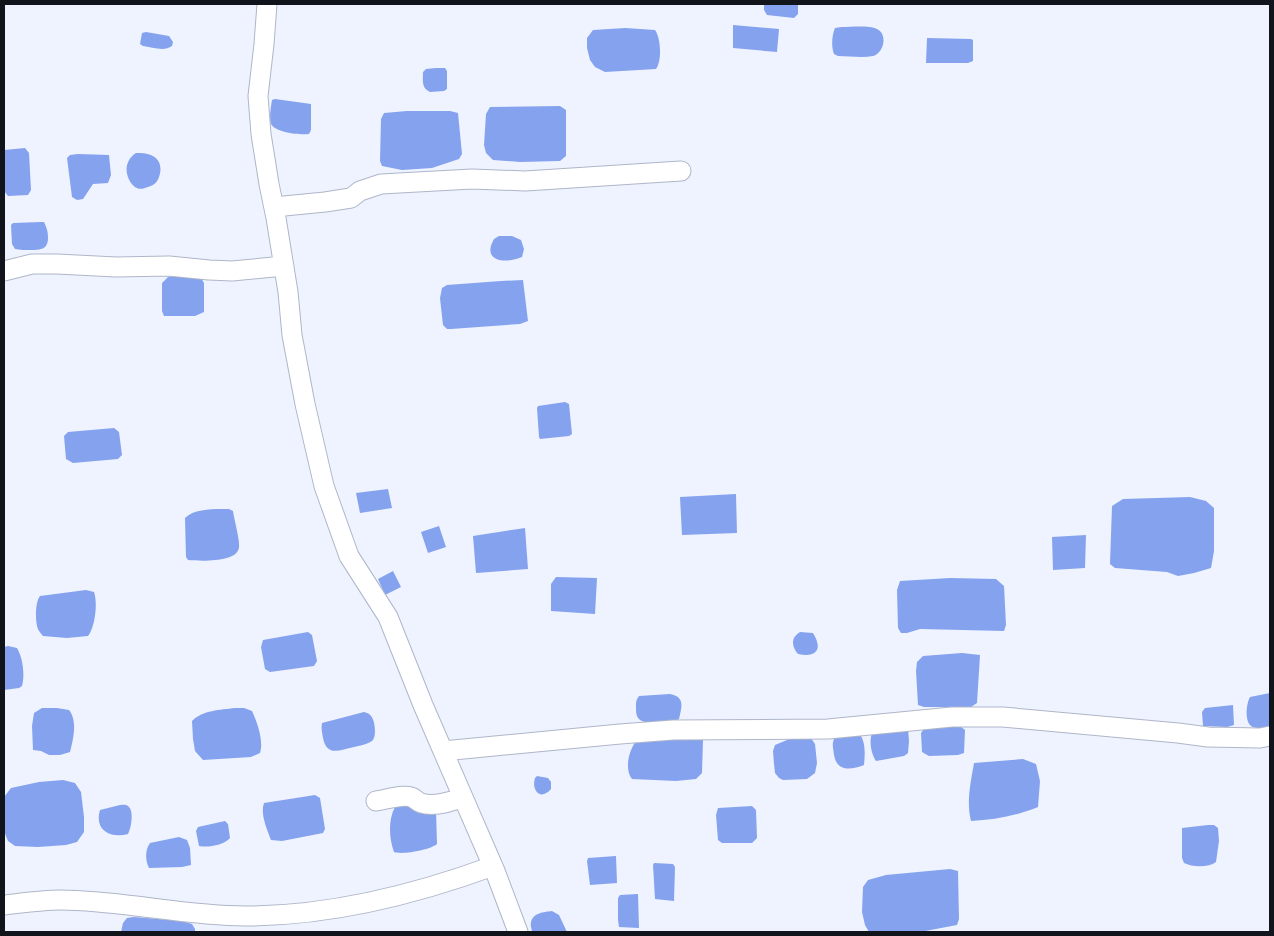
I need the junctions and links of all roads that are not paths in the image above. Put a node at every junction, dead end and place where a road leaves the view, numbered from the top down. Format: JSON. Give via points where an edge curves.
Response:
{"nodes":[{"id":1,"x":267,"y":4,"type":"edge"},
{"id":2,"x":681,"y":171,"type":"dead end"},
{"id":3,"x":274,"y":207,"type":"junction"},
{"id":4,"x":284,"y":266,"type":"junction"},
{"id":5,"x":4,"y":270,"type":"edge"},
{"id":6,"x":1270,"y":736,"type":"edge"},
{"id":7,"x":443,"y":751,"type":"junction"},
{"id":8,"x":463,"y":797,"type":"junction"},
{"id":9,"x":376,"y":801,"type":"dead end"},
{"id":10,"x":493,"y":866,"type":"junction"},
{"id":11,"x":4,"y":905,"type":"edge"},
{"id":12,"x":518,"y":932,"type":"edge"}],
"edges":[{"from":1,"to":3,"type":"street","via":[[258,96]]},
{"from":2,"to":3,"type":"street","via":[[525,181],[472,179],[381,184],[360,191],[351,198]]},
{"from":3,"to":4,"type":"street"},
{"from":4,"to":5,"type":"street","via":[[232,271],[169,266],[32,264]]},
{"from":4,"to":7,"type":"street","via":[[295,353],[324,486],[349,556],[388,617]]},
{"from":6,"to":7,"type":"street","via":[[1208,737],[1003,717],[952,717],[828,729],[674,730]]},
{"from":7,"to":8,"type":"street"},
{"from":8,"to":9,"type":"street","via":[[427,804],[402,796]]},
{"from":8,"to":10,"type":"street"},
{"from":10,"to":11,"type":"street","via":[[399,895],[336,908],[284,914],[214,915],[59,900]]},
{"from":10,"to":12,"type":"street"}]}
